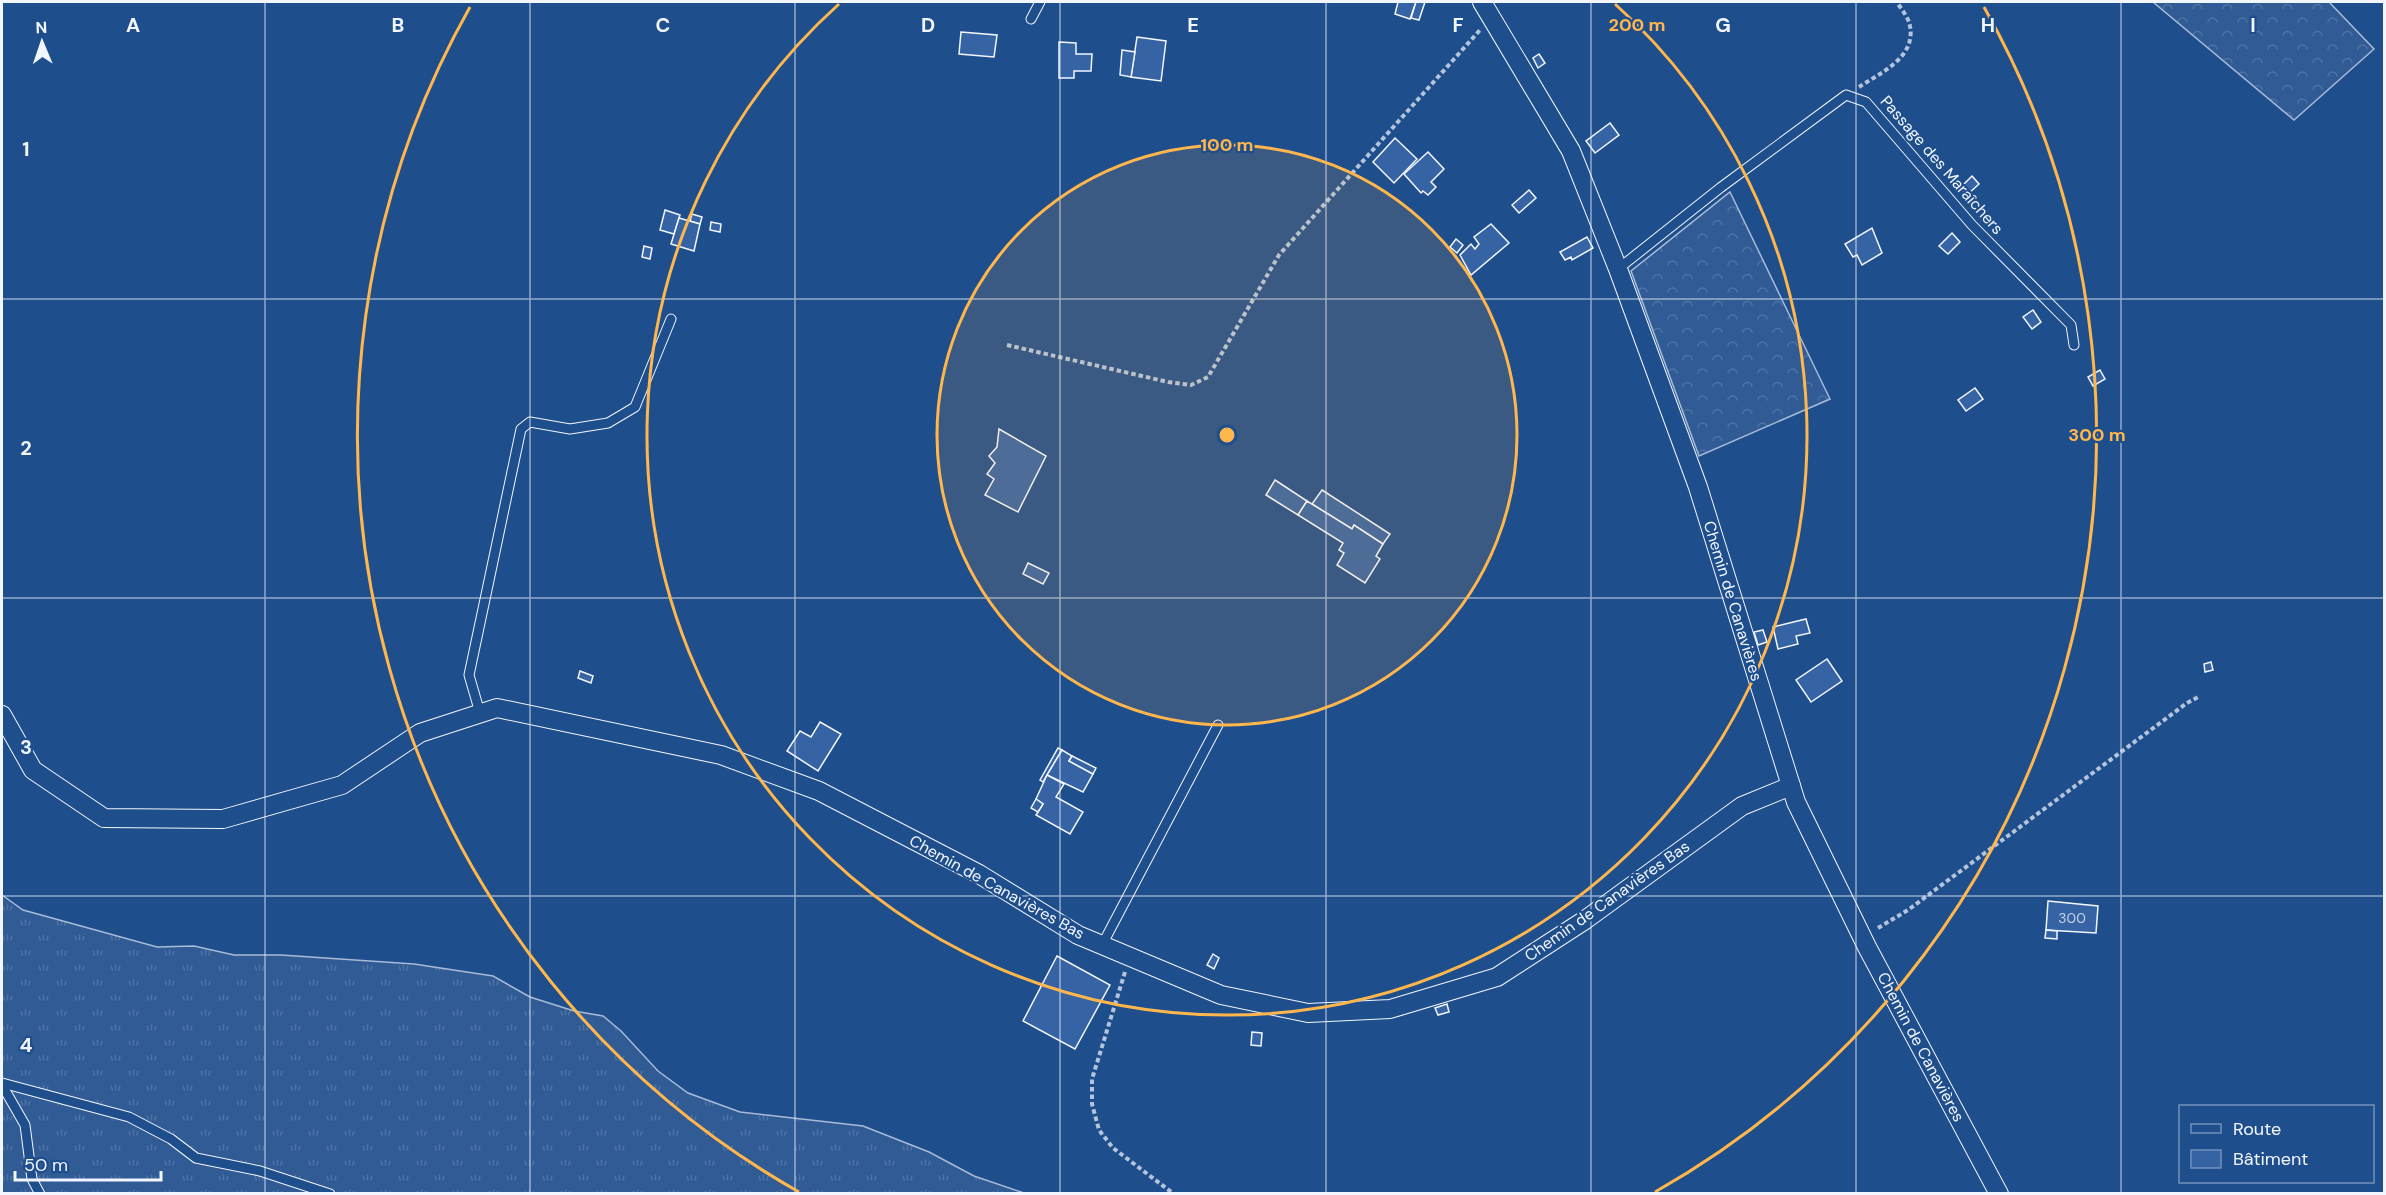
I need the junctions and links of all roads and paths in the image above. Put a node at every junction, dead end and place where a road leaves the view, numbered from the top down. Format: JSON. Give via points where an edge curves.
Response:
{"nodes":[{"id":1,"x":1040,"y":2,"type":"edge"},
{"id":2,"x":1897,"y":2,"type":"edge"},
{"id":3,"x":1487,"y":9,"type":"edge"},
{"id":4,"x":1031,"y":19,"type":"dead end"},
{"id":5,"x":1846,"y":96,"type":"junction"},
{"id":6,"x":1618,"y":269,"type":"junction"},
{"id":7,"x":671,"y":319,"type":"dead end"},
{"id":8,"x":1007,"y":345,"type":"dead end"},
{"id":9,"x":2074,"y":345,"type":"dead end"},
{"id":10,"x":2200,"y":696,"type":"dead end"},
{"id":11,"x":480,"y":713,"type":"junction"},
{"id":12,"x":2,"y":715,"type":"edge"},
{"id":13,"x":1218,"y":725,"type":"dead end"},
{"id":14,"x":1791,"y":786,"type":"junction"},
{"id":15,"x":1102,"y":945,"type":"junction"},
{"id":16,"x":1867,"y":947,"type":"junction"},
{"id":17,"x":1131,"y":956,"type":"junction"},
{"id":18,"x":2,"y":1084,"type":"edge"},
{"id":19,"x":40,"y":1194,"type":"edge"},
{"id":20,"x":330,"y":1194,"type":"edge"},
{"id":21,"x":1174,"y":1194,"type":"edge"},
{"id":22,"x":1999,"y":1194,"type":"edge"}],
"edges":[{"from":1,"to":4,"type":"lane"},
{"from":2,"to":5,"type":"path","via":[[1910,26],[1901,59]]},
{"from":3,"to":6,"type":"street","name":"Chemin de Canavières","via":[[1571,151]]},
{"from":3,"to":8,"type":"path","via":[[1279,255],[1208,377],[1191,385],[1168,382]]},
{"from":5,"to":6,"type":"lane"},
{"from":5,"to":9,"type":"lane","name":"Passage des Maraîchers","via":[[1866,102],[1972,225],[2071,325]]},
{"from":6,"to":14,"type":"street","name":"Chemin de Canavières","via":[[1698,487]]},
{"from":7,"to":11,"type":"lane","via":[[635,407],[608,423],[570,429],[530,422],[521,429],[469,675]]},
{"from":10,"to":16,"type":"path","via":[[1877,929]]},
{"from":11,"to":12,"type":"street","name":"Chemin de Canavières Bas","via":[[420,733],[342,785],[223,819],[104,818],[33,770]]},
{"from":11,"to":15,"type":"street","name":"Chemin de Canavières Bas","via":[[498,708],[721,755],[819,791],[979,874],[1078,935]]},
{"from":13,"to":15,"type":"lane"},
{"from":14,"to":16,"type":"street","name":"Chemin de Canavières"},
{"from":14,"to":17,"type":"street","name":"Chemin de Canavières Bas","via":[[1742,806],[1585,920],[1497,977],[1390,1009],[1308,1014],[1221,995]]},
{"from":15,"to":17,"type":"street","name":"Chemin de Canavières Bas"},
{"from":16,"to":22,"type":"street","name":"Chemin de Canavières"},
{"from":17,"to":21,"type":"path","via":[[1092,1079],[1092,1104],[1099,1130],[1113,1148]]},
{"from":18,"to":19,"type":"lane","via":[[25,1125],[32,1179]]},
{"from":18,"to":20,"type":"lane","via":[[129,1117],[171,1139],[196,1158],[260,1171]]}]}
